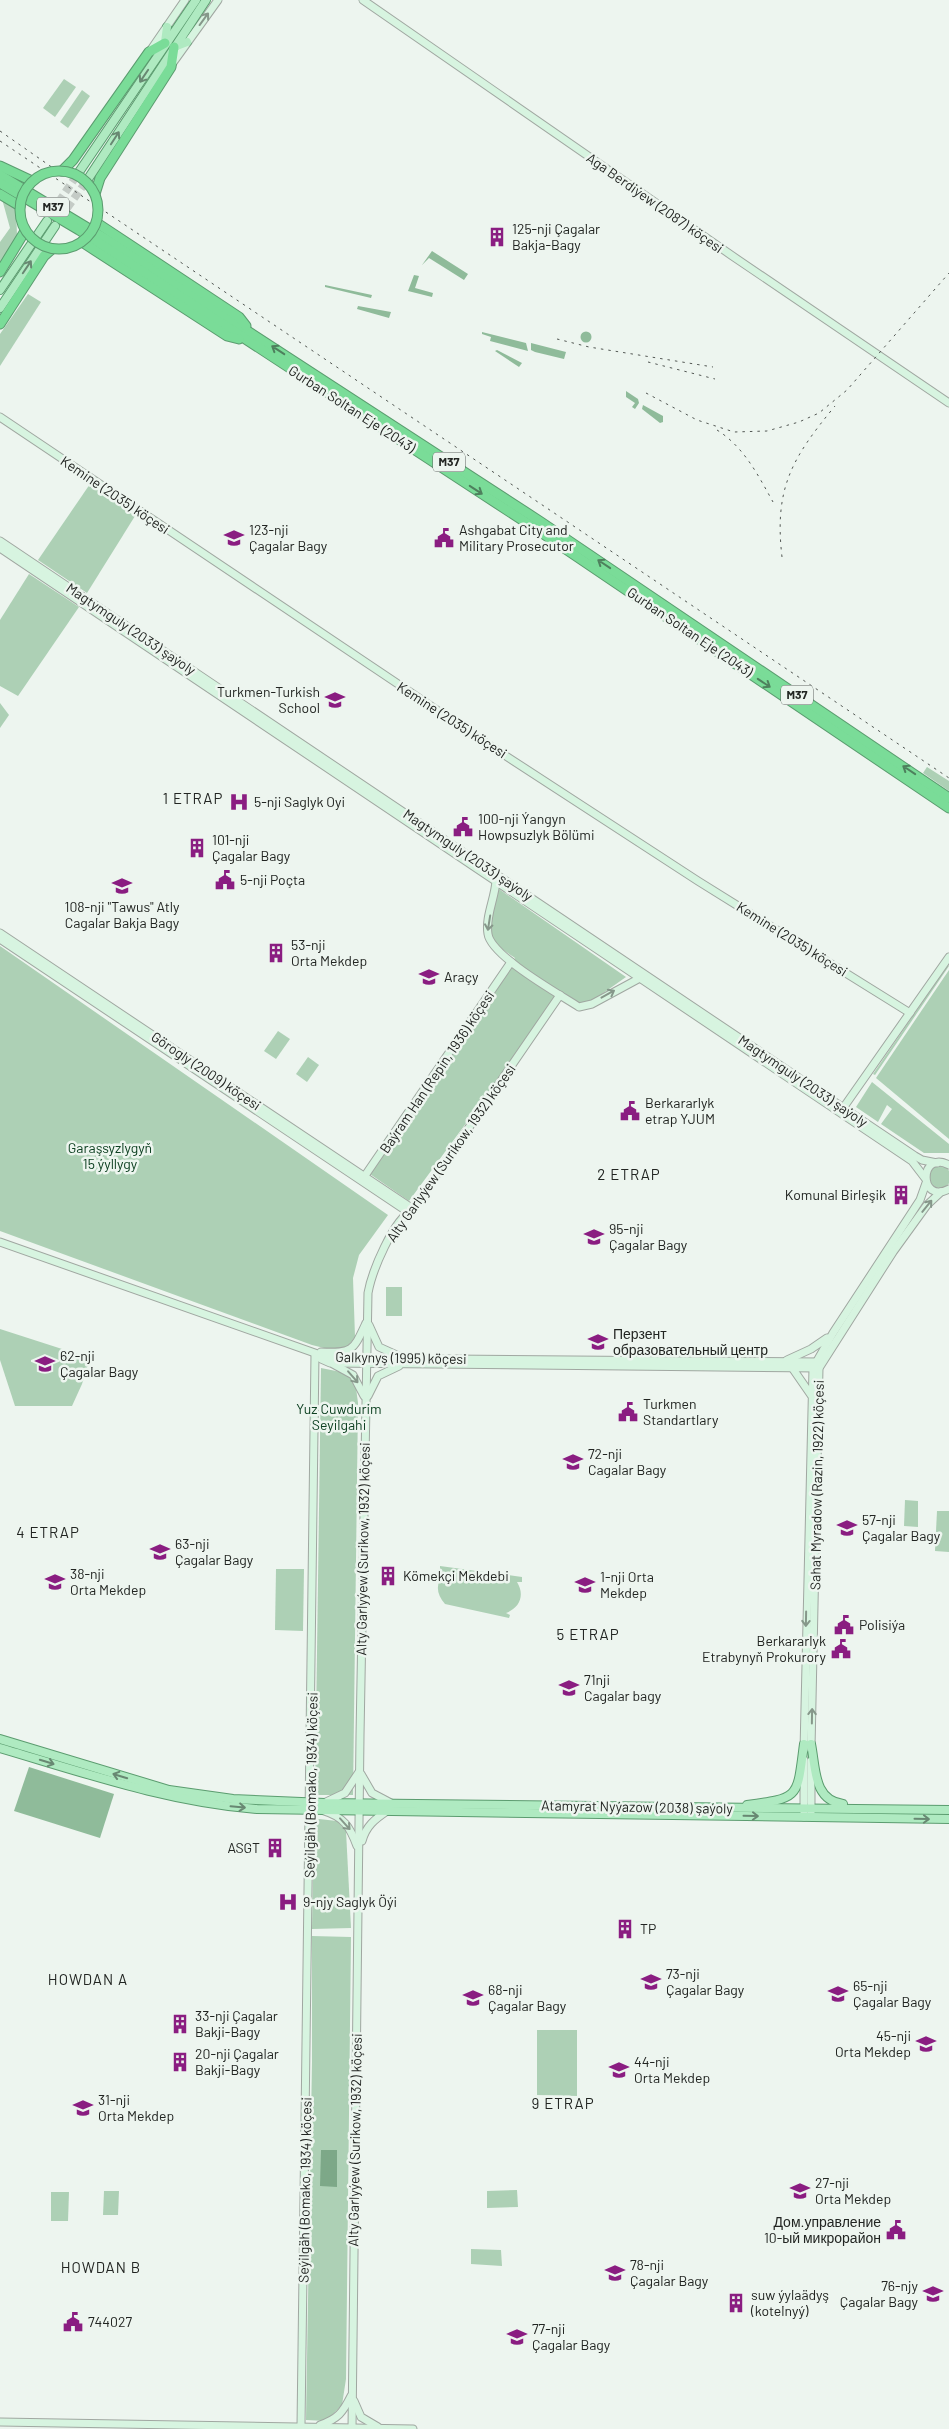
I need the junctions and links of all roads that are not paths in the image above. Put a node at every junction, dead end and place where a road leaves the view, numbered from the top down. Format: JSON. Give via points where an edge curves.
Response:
{"nodes":[{"id":1,"x":185,"y":0,"type":"edge"},
{"id":2,"x":196,"y":0,"type":"edge"},
{"id":3,"x":206,"y":0,"type":"edge"},
{"id":4,"x":218,"y":0,"type":"edge"},
{"id":5,"x":363,"y":0,"type":"edge"},
{"id":6,"x":167,"y":27,"type":"junction"},
{"id":7,"x":187,"y":42,"type":"junction"},
{"id":8,"x":170,"y":45,"type":"junction"},
{"id":9,"x":149,"y":52,"type":"junction"},
{"id":10,"x":171,"y":67,"type":"junction"},
{"id":11,"x":0,"y":166,"type":"edge"},
{"id":12,"x":62,"y":171,"type":"junction"},
{"id":13,"x":79,"y":172,"type":"tunnel mouth"},
{"id":14,"x":0,"y":175,"type":"edge"},
{"id":15,"x":88,"y":178,"type":"tunnel mouth"},
{"id":16,"x":32,"y":182,"type":"junction"},
{"id":17,"x":0,"y":183,"type":"edge"},
{"id":18,"x":0,"y":194,"type":"edge"},
{"id":19,"x":95,"y":194,"type":"junction"},
{"id":20,"x":20,"y":206,"type":"junction"},
{"id":21,"x":47,"y":221,"type":"tunnel mouth"},
{"id":22,"x":97,"y":223,"type":"junction"},
{"id":23,"x":55,"y":226,"type":"tunnel mouth"},
{"id":24,"x":26,"y":231,"type":"junction"},
{"id":25,"x":82,"y":242,"type":"junction"},
{"id":26,"x":52,"y":249,"type":"junction"},
{"id":27,"x":0,"y":272,"type":"edge"},
{"id":28,"x":0,"y":290,"type":"edge"},
{"id":29,"x":0,"y":308,"type":"edge"},
{"id":30,"x":0,"y":324,"type":"edge"},
{"id":31,"x":250,"y":338,"type":"junction"},
{"id":32,"x":949,"y":403,"type":"edge"},
{"id":33,"x":0,"y":417,"type":"edge"},
{"id":34,"x":0,"y":541,"type":"edge"},
{"id":35,"x":0,"y":548,"type":"edge"},
{"id":36,"x":949,"y":798,"type":"edge"},
{"id":37,"x":949,"y":808,"type":"edge"},
{"id":38,"x":498,"y":879,"type":"junction"},
{"id":39,"x":0,"y":933,"type":"edge"},
{"id":40,"x":0,"y":939,"type":"edge"},
{"id":41,"x":949,"y":957,"type":"edge"},
{"id":42,"x":510,"y":962,"type":"junction"},
{"id":43,"x":640,"y":978,"type":"junction"},
{"id":44,"x":560,"y":995,"type":"junction"},
{"id":45,"x":910,"y":1013,"type":"junction"},
{"id":46,"x":841,"y":1111,"type":"junction"},
{"id":47,"x":937,"y":1163,"type":"junction"},
{"id":48,"x":949,"y":1165,"type":"edge"},
{"id":49,"x":363,"y":1179,"type":"junction"},
{"id":50,"x":926,"y":1180,"type":"junction"},
{"id":51,"x":946,"y":1192,"type":"edge"},
{"id":52,"x":410,"y":1211,"type":"junction"},
{"id":53,"x":0,"y":1243,"type":"edge"},
{"id":54,"x":367,"y":1320,"type":"junction"},
{"id":55,"x":833,"y":1332,"type":"junction"},
{"id":56,"x":314,"y":1354,"type":"junction"},
{"id":57,"x":366,"y":1361,"type":"junction"},
{"id":58,"x":407,"y":1361,"type":"junction"},
{"id":59,"x":783,"y":1362,"type":"junction"},
{"id":60,"x":330,"y":1363,"type":"junction"},
{"id":61,"x":817,"y":1365,"type":"junction"},
{"id":62,"x":793,"y":1369,"type":"junction"},
{"id":63,"x":811,"y":1394,"type":"junction"},
{"id":64,"x":366,"y":1401,"type":"junction"},
{"id":65,"x":0,"y":1739,"type":"edge"},
{"id":66,"x":808,"y":1744,"type":"junction"},
{"id":67,"x":0,"y":1748,"type":"edge"},
{"id":68,"x":360,"y":1772,"type":"junction"},
{"id":69,"x":325,"y":1802,"type":"junction"},
{"id":70,"x":313,"y":1807,"type":"junction"},
{"id":71,"x":359,"y":1807,"type":"junction"},
{"id":72,"x":390,"y":1807,"type":"junction"},
{"id":73,"x":808,"y":1807,"type":"junction"},
{"id":74,"x":723,"y":1808,"type":"junction"},
{"id":75,"x":895,"y":1809,"type":"junction"},
{"id":76,"x":949,"y":1810,"type":"edge"},
{"id":77,"x":807,"y":1817,"type":"junction"},
{"id":78,"x":949,"y":1819,"type":"edge"},
{"id":79,"x":359,"y":1851,"type":"junction"},
{"id":80,"x":352,"y":2393,"type":"junction"},
{"id":81,"x":0,"y":2422,"type":"edge"},
{"id":82,"x":301,"y":2426,"type":"junction"},
{"id":83,"x":315,"y":2426,"type":"junction"},
{"id":84,"x":352,"y":2428,"type":"edge"},
{"id":85,"x":381,"y":2428,"type":"edge"},
{"id":86,"x":413,"y":2429,"type":"edge"}],
"edges":[{"from":1,"to":6,"type":"street"},
{"from":2,"to":8,"type":"main road"},
{"from":3,"to":8,"type":"main road"},
{"from":7,"to":4,"type":"street","one_way":true},
{"from":5,"to":32,"type":"street","name":"Aga Berdiýew (2087) köçesi"},
{"from":6,"to":8,"type":"main road"},
{"from":6,"to":9,"type":"street"},
{"from":7,"to":8,"type":"main road"},
{"from":7,"to":10,"type":"street"},
{"from":8,"to":9,"type":"highway"},
{"from":8,"to":10,"type":"highway"},
{"from":8,"to":13,"type":"main road","one_way":true},
{"from":15,"to":8,"type":"main road","one_way":true},
{"from":9,"to":12,"type":"highway"},
{"from":10,"to":19,"type":"highway","via":[[100,178]]},
{"from":11,"to":16,"type":"highway"},
{"from":12,"to":16,"type":"highway","bridge":true,"via":[[49,172]]},
{"from":12,"to":19,"type":"highway","bridge":true,"via":[[78,175]]},
{"from":14,"to":31,"type":"highway","name":"Gurban Soltan Eje (2043)","number":"M37","via":[[106,239]]},
{"from":16,"to":20,"type":"highway","bridge":true},
{"from":17,"to":31,"type":"highway","name":"Gurban Soltan Eje (2043)","number":"M37"},
{"from":18,"to":20,"type":"highway"},
{"from":19,"to":22,"type":"highway","bridge":true},
{"from":20,"to":24,"type":"highway","bridge":true,"via":[[21,222]]},
{"from":21,"to":28,"type":"main road"},
{"from":22,"to":25,"type":"highway","bridge":true},
{"from":22,"to":31,"type":"highway","via":[[238,317]]},
{"from":29,"to":23,"type":"main road","one_way":true},
{"from":24,"to":26,"type":"highway","bridge":true,"via":[[40,245]]},
{"from":24,"to":27,"type":"highway"},
{"from":25,"to":26,"type":"highway","bridge":true,"via":[[73,247]]},
{"from":25,"to":31,"type":"highway","via":[[227,336]]},
{"from":26,"to":30,"type":"highway","via":[[44,256]]},
{"from":36,"to":31,"type":"highway","name":"Gurban Soltan Eje (2043)","number":"M37","one_way":true,"via":[[541,522]]},
{"from":31,"to":37,"type":"highway","name":"Gurban Soltan Eje (2043)","number":"M37","one_way":true},
{"from":33,"to":45,"type":"street","name":"Kemine (2035) köçesi","via":[[486,743],[698,881]]},
{"from":34,"to":38,"type":"street","name":"Magtymguly (2033) şaýoly"},
{"from":35,"to":38,"type":"street","name":"Magtymguly (2033) şaýoly"},
{"from":38,"to":42,"type":"street","one_way":true,"via":[[488,935],[493,946]]},
{"from":38,"to":43,"type":"street","name":"Magtymguly (2033) şaýoly"},
{"from":38,"to":46,"type":"street","name":"Magtymguly (2033) şaýoly","via":[[696,1007]]},
{"from":39,"to":49,"type":"street","name":"Görogly (2009) köçesi"},
{"from":40,"to":49,"type":"street","name":"Görogly (2009) köçesi"},
{"from":41,"to":45,"type":"street"},
{"from":42,"to":44,"type":"street"},
{"from":42,"to":49,"type":"street","name":"Baýram Han (Repin, 1936) köçesi"},
{"from":44,"to":43,"type":"street","one_way":true,"via":[[579,1007],[585,1006]]},
{"from":43,"to":46,"type":"street","name":"Magtymguly (2033) şaýoly"},
{"from":44,"to":52,"type":"street","name":"Alty Garlyýew (Surikow, 1932) köçesi"},
{"from":45,"to":46,"type":"street"},
{"from":46,"to":47,"type":"street","name":"Magtymguly (2033) şaýoly","via":[[922,1160]]},
{"from":46,"to":50,"type":"street","name":"Magtymguly (2033) şaýoly","via":[[912,1161]]},
{"from":47,"to":48,"type":"street","name":"Magtymguly (2033) şaýoly"},
{"from":47,"to":50,"type":"street","name":"Sahat Myradow (Razin, 1922) köçesi","via":[[929,1168]]},
{"from":49,"to":52,"type":"street","name":"Görogly (2009) köçesi"},
{"from":50,"to":51,"type":"street","name":"Magtymguly (2033) şaýoly","via":[[931,1189]]},
{"from":50,"to":55,"type":"street","name":"Sahat Myradow (Razin, 1922) köçesi","via":[[920,1200]]},
{"from":61,"to":51,"type":"street","name":"Sahat Myradow (Razin, 1922) köçesi","one_way":true,"via":[[927,1205]]},
{"from":52,"to":54,"type":"street","name":"Alty Garlyýew (Surikow, 1932) köçesi","via":[[375,1265],[368,1293]]},
{"from":53,"to":56,"type":"street","name":"Galkynyş (1995) köçesi"},
{"from":54,"to":56,"type":"street","via":[[356,1345],[350,1350]]},
{"from":54,"to":57,"type":"street","name":"Alty Garlyýew (Surikow, 1932) köçesi"},
{"from":54,"to":58,"type":"street","via":[[379,1347]]},
{"from":55,"to":59,"type":"street","via":[[811,1349]]},
{"from":55,"to":61,"type":"street","name":"Sahat Myradow (Razin, 1922) köçesi"},
{"from":56,"to":57,"type":"street","name":"Galkynyş (1995) köçesi"},
{"from":56,"to":60,"type":"street","name":"Galkynyş (1995) köçesi"},
{"from":56,"to":70,"type":"street","name":"Seýilgäh (Bomako, 1934) köçesi"},
{"from":57,"to":58,"type":"street","name":"Galkynyş (1995) köçesi"},
{"from":57,"to":60,"type":"street","name":"Galkynyş (1995) köçesi"},
{"from":57,"to":64,"type":"street","name":"Alty Garlyýew (Surikow, 1932) köçesi"},
{"from":58,"to":59,"type":"street","name":"Galkynyş (1995) köçesi"},
{"from":58,"to":62,"type":"street","name":"Galkynyş (1995) köçesi"},
{"from":58,"to":64,"type":"street","via":[[378,1376]]},
{"from":59,"to":61,"type":"street","name":"Galkynyş (1995) köçesi"},
{"from":60,"to":64,"type":"street","one_way":true,"via":[[353,1375]]},
{"from":61,"to":62,"type":"street","name":"Galkynyş (1995) köçesi"},
{"from":61,"to":63,"type":"street"},
{"from":66,"to":61,"type":"street","name":"Sahat Myradow (Razin, 1922) köçesi","one_way":true},
{"from":62,"to":63,"type":"street"},
{"from":63,"to":66,"type":"street","one_way":true},
{"from":64,"to":68,"type":"street","name":"Alty Garlyýew (Surikow, 1932) köçesi"},
{"from":70,"to":65,"type":"main road","name":"Atamyrat Nyýazow (2038) şaýoly","one_way":true,"via":[[169,1790]]},
{"from":66,"to":73,"type":"street"},
{"from":66,"to":74,"type":"main road","via":[[801,1775],[792,1795],[782,1800]]},
{"from":66,"to":75,"type":"main road","via":[[816,1781],[824,1795],[836,1803]]},
{"from":67,"to":70,"type":"main road","name":"Atamyrat Nyýazow (2038) şaýoly","one_way":true,"via":[[134,1788],[187,1800],[257,1809]]},
{"from":68,"to":69,"type":"street","name":"Atamyrat Nyýazow (2038) şaýoly","via":[[345,1793]]},
{"from":68,"to":71,"type":"street","name":"Alty Garlyýew (Surikow, 1932) köçesi"},
{"from":68,"to":72,"type":"street","via":[[372,1793]]},
{"from":69,"to":70,"type":"main road","name":"Atamyrat Nyýazow (2038) şaýoly"},
{"from":69,"to":71,"type":"main road","name":"Atamyrat Nyýazow (2038) şaýoly"},
{"from":70,"to":71,"type":"main road","name":"Atamyrat Nyýazow (2038) şaýoly"},
{"from":70,"to":79,"type":"street","name":"Alty Garlyýew (Surikow, 1932) köçesi","one_way":true,"via":[[344,1820]]},
{"from":70,"to":82,"type":"street","name":"Seýilgäh (Bomako, 1934) köçesi"},
{"from":71,"to":72,"type":"main road","name":"Atamyrat Nyýazow (2038) şaýoly"},
{"from":71,"to":79,"type":"street","name":"Alty Garlyýew (Surikow, 1932) köçesi"},
{"from":72,"to":74,"type":"main road","name":"Atamyrat Nyýazow (2038) şaýoly"},
{"from":72,"to":77,"type":"main road","name":"Atamyrat Nyýazow (2038) şaýoly","one_way":true},
{"from":72,"to":79,"type":"street","via":[[368,1827]]},
{"from":73,"to":74,"type":"main road","name":"Atamyrat Nyýazow (2038) şaýoly"},
{"from":73,"to":75,"type":"main road","name":"Atamyrat Nyýazow (2038) şaýoly"},
{"from":73,"to":77,"type":"street"},
{"from":75,"to":76,"type":"main road","name":"Atamyrat Nyýazow (2038) şaýoly"},
{"from":77,"to":78,"type":"main road","name":"Atamyrat Nyýazow (2038) şaýoly","one_way":true},
{"from":79,"to":80,"type":"street","name":"Alty Garlyýew (Surikow, 1932) köçesi"},
{"from":80,"to":83,"type":"street","via":[[339,2416]]},
{"from":80,"to":84,"type":"street","name":"Alty Garlyýew (Surikow, 1932) köçesi"},
{"from":80,"to":85,"type":"street","via":[[361,2416]]},
{"from":81,"to":82,"type":"street"},
{"from":82,"to":83,"type":"street"},
{"from":83,"to":84,"type":"street"},
{"from":84,"to":85,"type":"street"},
{"from":85,"to":86,"type":"street"}]}
